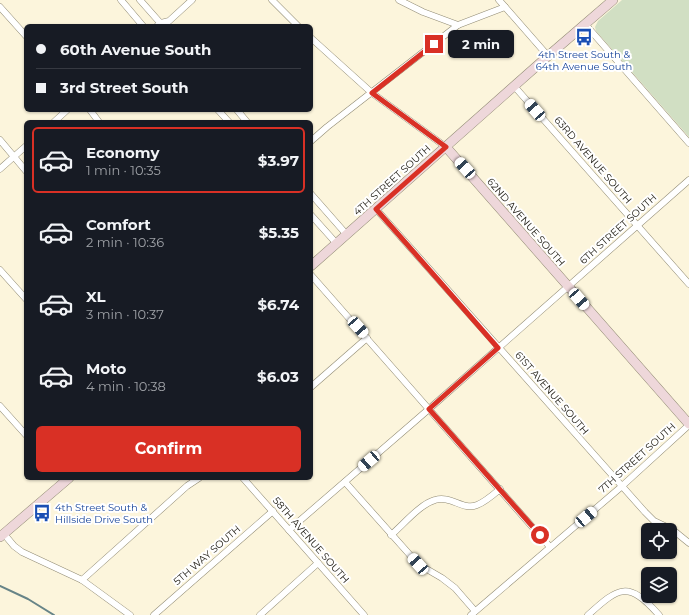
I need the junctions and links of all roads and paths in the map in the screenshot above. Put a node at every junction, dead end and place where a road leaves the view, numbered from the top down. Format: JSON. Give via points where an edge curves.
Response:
{"nodes":[{"id":1,"x":121,"y":0,"type":"edge"},
{"id":2,"x":140,"y":0,"type":"edge"},
{"id":3,"x":192,"y":0,"type":"edge"},
{"id":4,"x":272,"y":0,"type":"edge"},
{"id":5,"x":399,"y":0,"type":"edge"},
{"id":6,"x":499,"y":0,"type":"edge"},
{"id":7,"x":613,"y":0,"type":"edge"},
{"id":8,"x":505,"y":6,"type":"junction"},
{"id":9,"x":0,"y":7,"type":"edge"},
{"id":10,"x":141,"y":24,"type":"edge"},
{"id":11,"x":163,"y":24,"type":"edge"},
{"id":12,"x":296,"y":24,"type":"edge"},
{"id":13,"x":585,"y":24,"type":"junction"},
{"id":14,"x":458,"y":25,"type":"junction"},
{"id":15,"x":24,"y":34,"type":"edge"},
{"id":16,"x":313,"y":40,"type":"edge"},
{"id":17,"x":548,"y":56,"type":"junction"},
{"id":18,"x":514,"y":86,"type":"junction"},
{"id":19,"x":372,"y":93,"type":"junction"},
{"id":20,"x":65,"y":112,"type":"edge"},
{"id":21,"x":92,"y":112,"type":"edge"},
{"id":22,"x":220,"y":112,"type":"edge"},
{"id":23,"x":239,"y":112,"type":"edge"},
{"id":24,"x":56,"y":120,"type":"edge"},
{"id":25,"x":98,"y":120,"type":"edge"},
{"id":26,"x":227,"y":120,"type":"edge"},
{"id":27,"x":245,"y":120,"type":"edge"},
{"id":28,"x":313,"y":139,"type":"edge"},
{"id":29,"x":0,"y":140,"type":"edge"},
{"id":30,"x":689,"y":143,"type":"edge"},
{"id":31,"x":446,"y":147,"type":"junction"},
{"id":32,"x":24,"y":148,"type":"edge"},
{"id":33,"x":14,"y":156,"type":"junction"},
{"id":34,"x":24,"y":168,"type":"edge"},
{"id":35,"x":0,"y":169,"type":"edge"},
{"id":36,"x":689,"y":180,"type":"edge"},
{"id":37,"x":313,"y":196,"type":"edge"},
{"id":38,"x":376,"y":209,"type":"junction"},
{"id":39,"x":313,"y":217,"type":"edge"},
{"id":40,"x":637,"y":226,"type":"junction"},
{"id":41,"x":347,"y":235,"type":"junction"},
{"id":42,"x":337,"y":244,"type":"junction"},
{"id":43,"x":313,"y":264,"type":"edge"},
{"id":44,"x":0,"y":270,"type":"edge"},
{"id":45,"x":313,"y":277,"type":"edge"},
{"id":46,"x":689,"y":284,"type":"edge"},
{"id":47,"x":568,"y":287,"type":"junction"},
{"id":48,"x":24,"y":297,"type":"edge"},
{"id":49,"x":367,"y":338,"type":"junction"},
{"id":50,"x":498,"y":348,"type":"junction"},
{"id":51,"x":313,"y":385,"type":"edge"},
{"id":52,"x":0,"y":406,"type":"edge"},
{"id":53,"x":429,"y":409,"type":"junction"},
{"id":54,"x":689,"y":425,"type":"edge"},
{"id":55,"x":24,"y":433,"type":"edge"},
{"id":56,"x":65,"y":480,"type":"edge"},
{"id":57,"x":196,"y":480,"type":"edge"},
{"id":58,"x":245,"y":480,"type":"edge"},
{"id":59,"x":345,"y":482,"type":"junction"},
{"id":60,"x":621,"y":487,"type":"junction"},
{"id":61,"x":500,"y":489,"type":"junction"},
{"id":62,"x":272,"y":511,"type":"junction"},
{"id":63,"x":289,"y":530,"type":"junction"},
{"id":64,"x":391,"y":535,"type":"junction"},
{"id":65,"x":2,"y":536,"type":"edge"},
{"id":66,"x":689,"y":543,"type":"edge"},
{"id":67,"x":550,"y":547,"type":"junction"},
{"id":68,"x":318,"y":563,"type":"junction"},
{"id":69,"x":82,"y":580,"type":"junction"},
{"id":70,"x":473,"y":613,"type":"edge"},
{"id":71,"x":130,"y":615,"type":"edge"},
{"id":72,"x":154,"y":615,"type":"edge"},
{"id":73,"x":260,"y":615,"type":"edge"},
{"id":74,"x":364,"y":615,"type":"edge"},
{"id":75,"x":588,"y":615,"type":"edge"},
{"id":76,"x":659,"y":615,"type":"edge"}],
"edges":[{"from":1,"to":10,"type":"street"},
{"from":2,"to":11,"type":"street"},
{"from":3,"to":11,"type":"street"},
{"from":4,"to":12,"type":"street"},
{"from":5,"to":14,"type":"street"},
{"from":6,"to":8,"type":"street"},
{"from":7,"to":13,"type":"street","name":"4TH STREET SOUTH"},
{"from":8,"to":14,"type":"street"},
{"from":8,"to":17,"type":"street"},
{"from":9,"to":15,"type":"street"},
{"from":13,"to":17,"type":"street","name":"4TH STREET SOUTH"},
{"from":13,"to":30,"type":"street"},
{"from":14,"to":19,"type":"street"},
{"from":16,"to":19,"type":"street","name":"62ND AVENUE SOUTH"},
{"from":17,"to":18,"type":"street","name":"4TH STREET SOUTH"},
{"from":18,"to":31,"type":"street","name":"4TH STREET SOUTH"},
{"from":18,"to":40,"type":"street","name":"63RD AVENUE SOUTH"},
{"from":19,"to":28,"type":"street"},
{"from":19,"to":31,"type":"street","name":"62ND AVENUE SOUTH"},
{"from":20,"to":24,"type":"street"},
{"from":21,"to":25,"type":"street"},
{"from":22,"to":26,"type":"street"},
{"from":23,"to":27,"type":"street"},
{"from":29,"to":33,"type":"street"},
{"from":31,"to":38,"type":"street","name":"4TH STREET SOUTH"},
{"from":31,"to":47,"type":"street","name":"62ND AVENUE SOUTH"},
{"from":32,"to":33,"type":"street"},
{"from":33,"to":34,"type":"street"},
{"from":33,"to":35,"type":"street"},
{"from":36,"to":40,"type":"street","name":"6TH STREET SOUTH"},
{"from":37,"to":41,"type":"street"},
{"from":38,"to":41,"type":"street","name":"4TH STREET SOUTH"},
{"from":38,"to":50,"type":"street","name":"61ST AVENUE SOUTH"},
{"from":39,"to":42,"type":"street"},
{"from":40,"to":46,"type":"street","name":"63RD AVENUE SOUTH"},
{"from":40,"to":47,"type":"street","name":"6TH STREET SOUTH"},
{"from":41,"to":42,"type":"street","name":"4TH STREET SOUTH"},
{"from":42,"to":43,"type":"street","name":"4TH STREET SOUTH"},
{"from":44,"to":48,"type":"street"},
{"from":45,"to":49,"type":"street"},
{"from":47,"to":50,"type":"street","name":"6TH STREET SOUTH"},
{"from":47,"to":54,"type":"street","name":"62ND AVENUE SOUTH"},
{"from":49,"to":51,"type":"street"},
{"from":49,"to":53,"type":"street"},
{"from":50,"to":53,"type":"street","name":"6TH STREET SOUTH"},
{"from":50,"to":60,"type":"street","name":"61ST AVENUE SOUTH"},
{"from":52,"to":55,"type":"street"},
{"from":53,"to":59,"type":"street","name":"6TH STREET SOUTH"},
{"from":53,"to":61,"type":"street"},
{"from":54,"to":60,"type":"street","name":"7TH STREET SOUTH"},
{"from":56,"to":65,"type":"street"},
{"from":57,"to":69,"type":"street"},
{"from":58,"to":62,"type":"street","name":"58TH AVENUE SOUTH"},
{"from":59,"to":63,"type":"street","name":"6TH STREET SOUTH"},
{"from":59,"to":64,"type":"street"},
{"from":60,"to":66,"type":"street","name":"61ST AVENUE SOUTH","via":[[654,521],[673,530]]},
{"from":60,"to":67,"type":"street","name":"7TH STREET SOUTH"},
{"from":61,"to":64,"type":"street","via":[[476,506],[465,506],[442,499],[434,500]]},
{"from":61,"to":67,"type":"street"},
{"from":62,"to":63,"type":"street","name":"58TH AVENUE SOUTH"},
{"from":62,"to":72,"type":"street","name":"5TH WAY SOUTH"},
{"from":63,"to":68,"type":"street","name":"58TH AVENUE SOUTH"},
{"from":64,"to":70,"type":"street","via":[[418,564],[455,588]]},
{"from":65,"to":69,"type":"street","via":[[22,552]]},
{"from":67,"to":70,"type":"street","name":"7TH STREET SOUTH"},
{"from":68,"to":73,"type":"street"},
{"from":68,"to":74,"type":"street","name":"58TH AVENUE SOUTH"},
{"from":69,"to":71,"type":"street"},
{"from":75,"to":76,"type":"street","via":[[607,598],[621,592],[631,592],[640,596]]}]}
